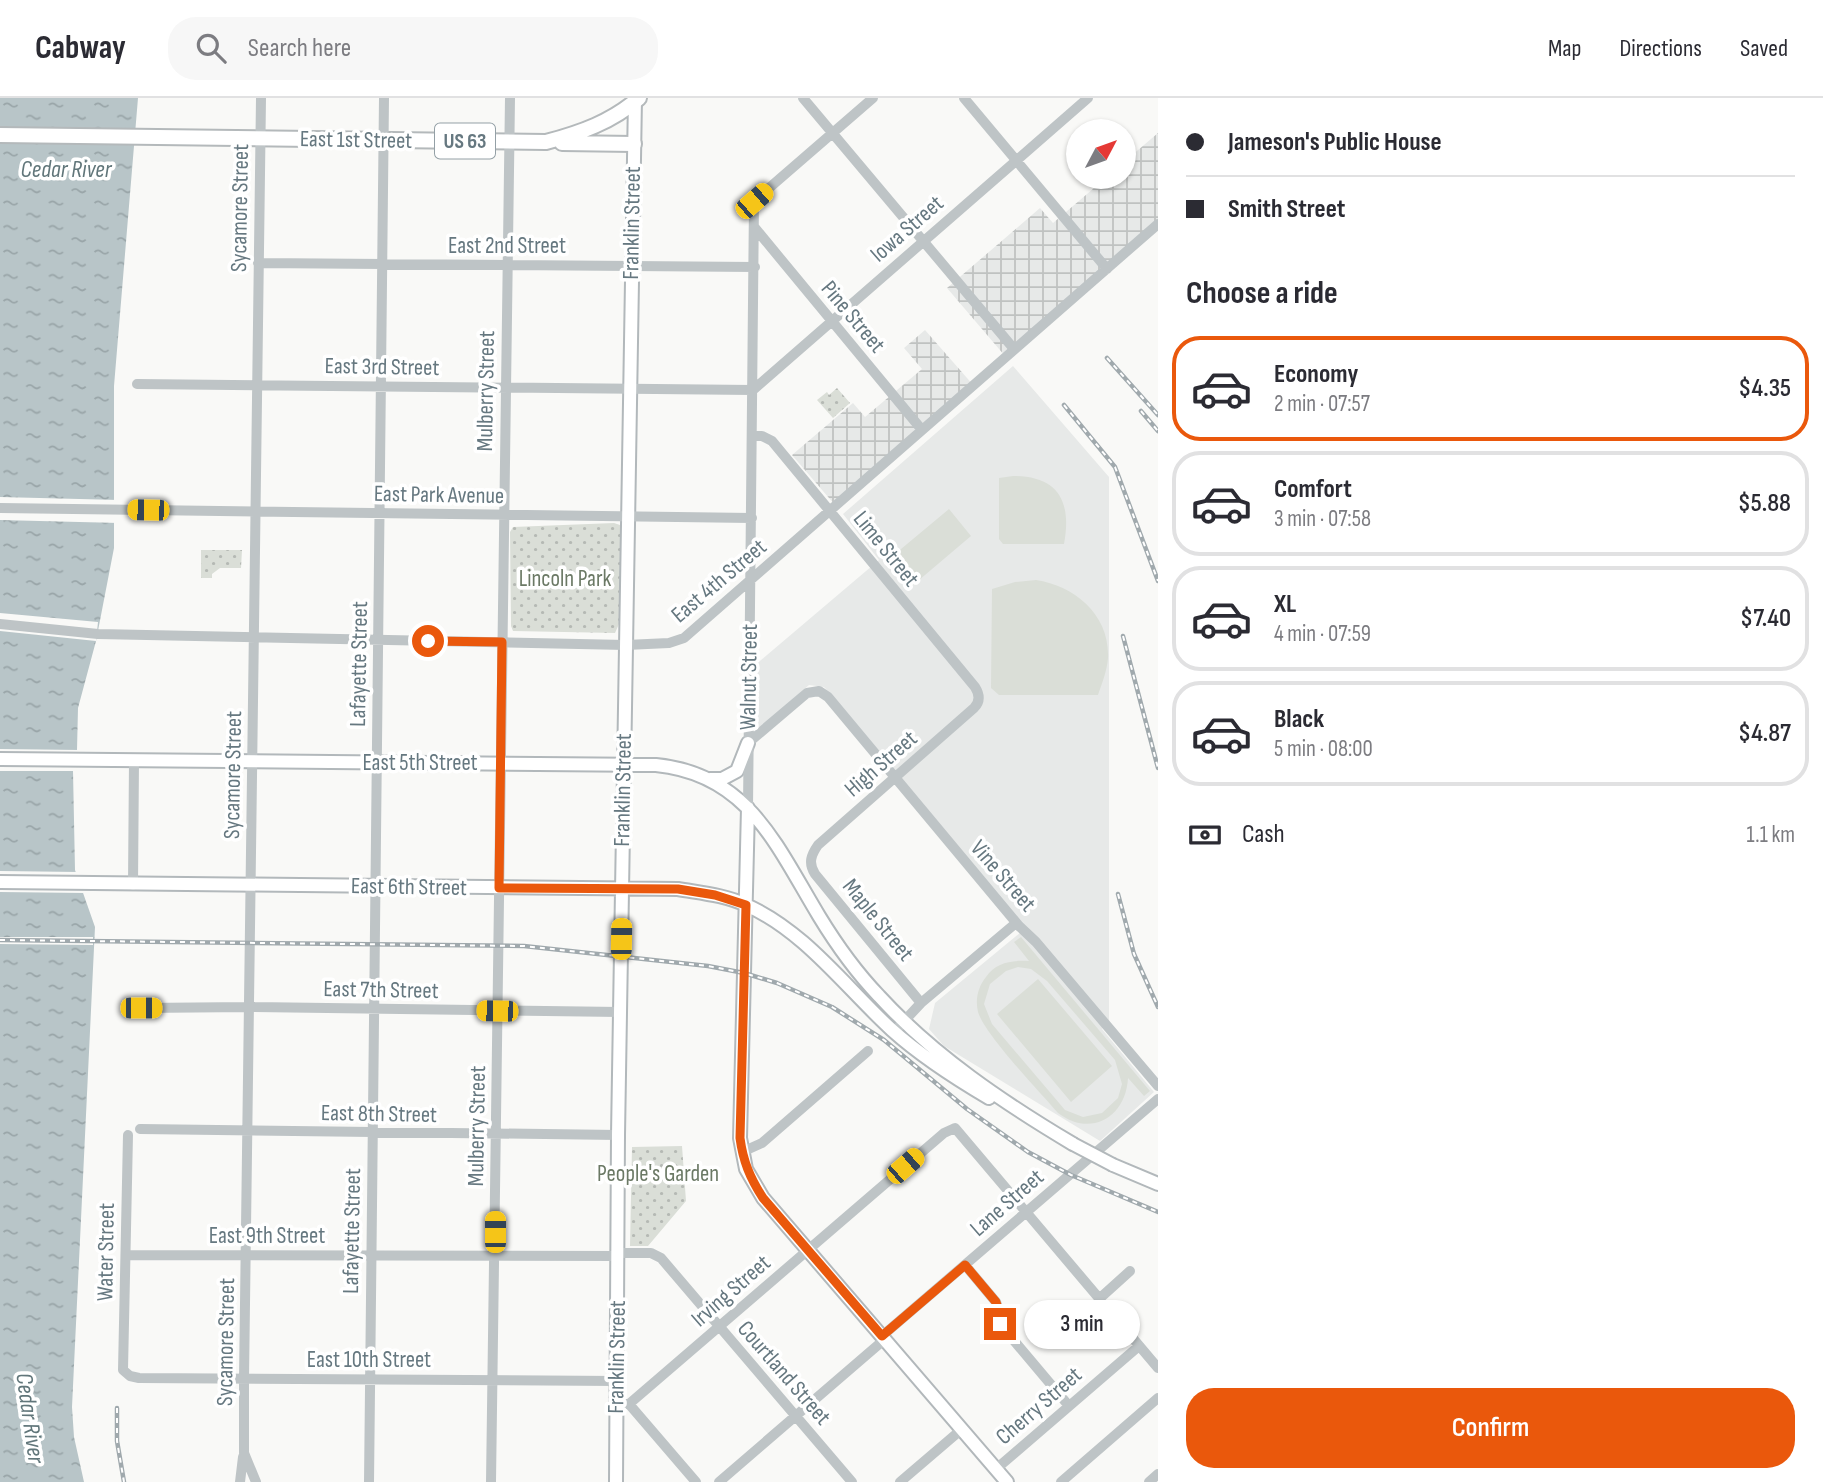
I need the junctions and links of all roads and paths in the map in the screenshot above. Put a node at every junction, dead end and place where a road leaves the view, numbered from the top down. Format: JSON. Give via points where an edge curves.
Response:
{"nodes":[{"id":1,"x":261,"y":98,"type":"edge"},
{"id":2,"x":384,"y":98,"type":"edge"},
{"id":3,"x":510,"y":98,"type":"edge"},
{"id":4,"x":803,"y":98,"type":"edge"},
{"id":5,"x":873,"y":98,"type":"edge"},
{"id":6,"x":964,"y":98,"type":"edge"},
{"id":7,"x":1088,"y":98,"type":"edge"},
{"id":8,"x":636,"y":99,"type":"edge"},
{"id":9,"x":832,"y":133,"type":"junction"},
{"id":10,"x":0,"y":135,"type":"edge"},
{"id":11,"x":261,"y":139,"type":"junction"},
{"id":12,"x":384,"y":140,"type":"junction"},
{"id":13,"x":510,"y":142,"type":"junction"},
{"id":14,"x":546,"y":142,"type":"junction"},
{"id":15,"x":634,"y":144,"type":"junction"},
{"id":16,"x":1016,"y":160,"type":"junction"},
{"id":17,"x":1158,"y":224,"type":"edge"},
{"id":18,"x":754,"y":228,"type":"junction"},
{"id":19,"x":923,"y":241,"type":"junction"},
{"id":20,"x":258,"y":263,"type":"junction"},
{"id":21,"x":383,"y":264,"type":"junction"},
{"id":22,"x":507,"y":265,"type":"junction"},
{"id":23,"x":631,"y":266,"type":"junction"},
{"id":24,"x":755,"y":267,"type":"junction"},
{"id":25,"x":1107,"y":269,"type":"junction"},
{"id":26,"x":831,"y":321,"type":"junction"},
{"id":27,"x":1014,"y":349,"type":"junction"},
{"id":28,"x":137,"y":384,"type":"dead end"},
{"id":29,"x":257,"y":385,"type":"junction"},
{"id":30,"x":381,"y":386,"type":"junction"},
{"id":31,"x":505,"y":387,"type":"junction"},
{"id":32,"x":629,"y":389,"type":"junction"},
{"id":33,"x":753,"y":390,"type":"junction"},
{"id":34,"x":922,"y":430,"type":"junction"},
{"id":35,"x":751,"y":436,"type":"junction"},
{"id":36,"x":0,"y":508,"type":"edge"},
{"id":37,"x":831,"y":511,"type":"junction"},
{"id":38,"x":255,"y":512,"type":"junction"},
{"id":39,"x":380,"y":513,"type":"junction"},
{"id":40,"x":504,"y":515,"type":"junction"},
{"id":41,"x":628,"y":517,"type":"junction"},
{"id":42,"x":752,"y":518,"type":"junction"},
{"id":43,"x":749,"y":582,"type":"junction"},
{"id":44,"x":0,"y":624,"type":"edge"},
{"id":45,"x":254,"y":637,"type":"junction"},
{"id":46,"x":378,"y":640,"type":"junction"},
{"id":47,"x":502,"y":642,"type":"junction"},
{"id":48,"x":626,"y":645,"type":"junction"},
{"id":49,"x":979,"y":701,"type":"joint"},
{"id":50,"x":748,"y":743,"type":"junction"},
{"id":51,"x":0,"y":759,"type":"edge"},
{"id":52,"x":134,"y":761,"type":"junction"},
{"id":53,"x":252,"y":762,"type":"junction"},
{"id":54,"x":377,"y":762,"type":"junction"},
{"id":55,"x":500,"y":764,"type":"junction"},
{"id":56,"x":623,"y":764,"type":"junction"},
{"id":57,"x":895,"y":778,"type":"junction"},
{"id":58,"x":709,"y":779,"type":"junction"},
{"id":59,"x":748,"y":808,"type":"junction"},
{"id":60,"x":811,"y":858,"type":"joint"},
{"id":61,"x":0,"y":883,"type":"edge"},
{"id":62,"x":133,"y":885,"type":"junction"},
{"id":63,"x":250,"y":886,"type":"junction"},
{"id":64,"x":375,"y":887,"type":"junction"},
{"id":65,"x":499,"y":888,"type":"junction"},
{"id":66,"x":622,"y":889,"type":"junction"},
{"id":67,"x":746,"y":905,"type":"junction"},
{"id":68,"x":1016,"y":923,"type":"junction"},
{"id":69,"x":921,"y":1003,"type":"junction"},
{"id":70,"x":249,"y":1007,"type":"junction"},
{"id":71,"x":141,"y":1008,"type":"dead end"},
{"id":72,"x":374,"y":1009,"type":"junction"},
{"id":73,"x":497,"y":1011,"type":"junction"},
{"id":74,"x":621,"y":1012,"type":"junction"},
{"id":75,"x":903,"y":1022,"type":"junction"},
{"id":76,"x":894,"y":1032,"type":"junction"},
{"id":77,"x":869,"y":1051,"type":"dead end"},
{"id":78,"x":1158,"y":1086,"type":"edge"},
{"id":79,"x":1158,"y":1100,"type":"edge"},
{"id":80,"x":140,"y":1129,"type":"dead end"},
{"id":81,"x":247,"y":1131,"type":"junction"},
{"id":82,"x":373,"y":1133,"type":"junction"},
{"id":83,"x":1055,"y":1133,"type":"junction"},
{"id":84,"x":128,"y":1135,"type":"dead end"},
{"id":85,"x":496,"y":1135,"type":"junction"},
{"id":86,"x":618,"y":1135,"type":"junction"},
{"id":87,"x":742,"y":1152,"type":"junction"},
{"id":88,"x":1158,"y":1184,"type":"edge"},
{"id":89,"x":1026,"y":1212,"type":"junction"},
{"id":90,"x":808,"y":1250,"type":"junction"},
{"id":91,"x":618,"y":1254,"type":"junction"},
{"id":92,"x":125,"y":1255,"type":"junction"},
{"id":93,"x":246,"y":1256,"type":"junction"},
{"id":94,"x":371,"y":1256,"type":"junction"},
{"id":95,"x":494,"y":1256,"type":"junction"},
{"id":96,"x":965,"y":1265,"type":"junction"},
{"id":97,"x":1130,"y":1271,"type":"dead end"},
{"id":98,"x":1099,"y":1299,"type":"junction"},
{"id":99,"x":719,"y":1326,"type":"junction"},
{"id":100,"x":883,"y":1338,"type":"junction"},
{"id":101,"x":1139,"y":1346,"type":"junction"},
{"id":102,"x":1158,"y":1368,"type":"edge"},
{"id":103,"x":123,"y":1370,"type":"joint"},
{"id":104,"x":244,"y":1378,"type":"junction"},
{"id":105,"x":370,"y":1379,"type":"junction"},
{"id":106,"x":493,"y":1380,"type":"junction"},
{"id":107,"x":617,"y":1381,"type":"junction"},
{"id":108,"x":1158,"y":1398,"type":"edge"},
{"id":109,"x":623,"y":1404,"type":"junction"},
{"id":110,"x":1069,"y":1406,"type":"junction"},
{"id":111,"x":796,"y":1416,"type":"junction"},
{"id":112,"x":962,"y":1429,"type":"junction"},
{"id":113,"x":244,"y":1453,"type":"junction"},
{"id":114,"x":996,"y":1469,"type":"junction"},
{"id":115,"x":1158,"y":1474,"type":"edge"},
{"id":116,"x":240,"y":1482,"type":"edge"},
{"id":117,"x":256,"y":1482,"type":"edge"},
{"id":118,"x":369,"y":1482,"type":"edge"},
{"id":119,"x":491,"y":1482,"type":"edge"},
{"id":120,"x":616,"y":1482,"type":"edge"},
{"id":121,"x":696,"y":1482,"type":"edge"},
{"id":122,"x":719,"y":1482,"type":"edge"},
{"id":123,"x":852,"y":1482,"type":"edge"},
{"id":124,"x":900,"y":1482,"type":"edge"},
{"id":125,"x":1007,"y":1482,"type":"edge"},
{"id":126,"x":1061,"y":1482,"type":"edge"},
{"id":127,"x":1149,"y":1482,"type":"edge"}],
"edges":[{"from":1,"to":11,"type":"street","name":"Sycamore Street"},
{"from":2,"to":12,"type":"street","name":"Lafayette Street"},
{"from":3,"to":13,"type":"street","name":"Mulberry Street"},
{"from":4,"to":9,"type":"street"},
{"from":5,"to":9,"type":"street"},
{"from":6,"to":16,"type":"street"},
{"from":7,"to":16,"type":"street","name":"Iowa Street"},
{"from":8,"to":14,"type":"highway","name":"East 1st Street","number":"US 63","via":[[589,130]]},
{"from":8,"to":15,"type":"main road","name":"Franklin Street"},
{"from":9,"to":18,"type":"street","name":"Walnut Street","via":[[754,201]]},
{"from":9,"to":19,"type":"street"},
{"from":10,"to":11,"type":"highway","name":"East 1st Street","number":"US 63"},
{"from":11,"to":12,"type":"highway","name":"East 1st Street","number":"US 63"},
{"from":11,"to":20,"type":"street","name":"Sycamore Street"},
{"from":12,"to":13,"type":"highway","name":"East 1st Street","number":"US 63"},
{"from":12,"to":21,"type":"street","name":"Lafayette Street"},
{"from":13,"to":14,"type":"highway","name":"East 1st Street","number":"US 63"},
{"from":13,"to":22,"type":"street","name":"Mulberry Street"},
{"from":14,"to":15,"type":"highway"},
{"from":15,"to":23,"type":"main road","name":"Franklin Street"},
{"from":16,"to":19,"type":"street","name":"Iowa Street"},
{"from":16,"to":25,"type":"street"},
{"from":17,"to":25,"type":"street","name":"East 4th Street"},
{"from":18,"to":24,"type":"street","name":"Walnut Street"},
{"from":18,"to":26,"type":"street","name":"Pine Street"},
{"from":19,"to":26,"type":"street","name":"Iowa Street"},
{"from":19,"to":27,"type":"street"},
{"from":20,"to":21,"type":"street","name":"East 2nd Street"},
{"from":20,"to":29,"type":"street","name":"Sycamore Street"},
{"from":21,"to":22,"type":"street","name":"East 2nd Street"},
{"from":21,"to":30,"type":"street","name":"Lafayette Street"},
{"from":22,"to":23,"type":"street","name":"East 2nd Street"},
{"from":22,"to":31,"type":"street","name":"Mulberry Street"},
{"from":23,"to":24,"type":"street","name":"East 2nd Street"},
{"from":23,"to":32,"type":"main road","name":"Franklin Street"},
{"from":24,"to":33,"type":"street","name":"Walnut Street"},
{"from":25,"to":27,"type":"street","name":"East 4th Street"},
{"from":26,"to":33,"type":"street","name":"Iowa Street"},
{"from":26,"to":34,"type":"street","name":"Pine Street"},
{"from":27,"to":34,"type":"street","name":"East 4th Street"},
{"from":28,"to":29,"type":"street","name":"East 3rd Street"},
{"from":29,"to":30,"type":"street","name":"East 3rd Street"},
{"from":29,"to":38,"type":"street","name":"Sycamore Street"},
{"from":30,"to":31,"type":"street","name":"East 3rd Street"},
{"from":30,"to":39,"type":"street","name":"Lafayette Street"},
{"from":31,"to":32,"type":"street","name":"East 3rd Street"},
{"from":31,"to":40,"type":"street","name":"Mulberry Street"},
{"from":32,"to":33,"type":"street","name":"East 3rd Street"},
{"from":32,"to":41,"type":"main road","name":"Franklin Street"},
{"from":33,"to":35,"type":"street","name":"Walnut Street"},
{"from":34,"to":37,"type":"street","name":"East 4th Street"},
{"from":35,"to":37,"type":"street","name":"Lime Street","via":[[772,442]]},
{"from":35,"to":42,"type":"street","name":"Walnut Street"},
{"from":36,"to":38,"type":"street","name":"East Park Avenue"},
{"from":37,"to":43,"type":"street","name":"East 4th Street"},
{"from":37,"to":49,"type":"street","name":"Lime Street","via":[[976,689]]},
{"from":38,"to":39,"type":"street","name":"East Park Avenue"},
{"from":38,"to":45,"type":"street","name":"Sycamore Street"},
{"from":39,"to":40,"type":"street","name":"East Park Avenue"},
{"from":39,"to":46,"type":"street","name":"Lafayette Street"},
{"from":40,"to":41,"type":"street","name":"East Park Avenue"},
{"from":40,"to":47,"type":"street","name":"Mulberry Street"},
{"from":41,"to":42,"type":"street","name":"East Park Avenue"},
{"from":41,"to":48,"type":"main road","name":"Franklin Street"},
{"from":42,"to":43,"type":"street","name":"Walnut Street"},
{"from":43,"to":48,"type":"street","name":"East 4th Street","via":[[684,638]]},
{"from":43,"to":50,"type":"street","name":"Walnut Street"},
{"from":44,"to":45,"type":"street","name":"East 4th Street","via":[[98,634]]},
{"from":45,"to":46,"type":"street","name":"East 4th Street"},
{"from":45,"to":53,"type":"street","name":"Sycamore Street"},
{"from":46,"to":47,"type":"street","name":"East 4th Street"},
{"from":46,"to":54,"type":"street","name":"Lafayette Street"},
{"from":47,"to":48,"type":"street","name":"East 4th Street"},
{"from":47,"to":55,"type":"street","name":"Mulberry Street"},
{"from":48,"to":56,"type":"main road","name":"Franklin Street"},
{"from":49,"to":57,"type":"street","name":"High Street"},
{"from":50,"to":57,"type":"street","name":"Vine Street","via":[[807,693],[819,691]]},
{"from":50,"to":58,"type":"main road","via":[[737,771],[722,779]]},
{"from":50,"to":59,"type":"street","name":"Walnut Street"},
{"from":51,"to":52,"type":"main road","name":"East 5th Street"},
{"from":52,"to":53,"type":"main road","name":"East 5th Street"},
{"from":52,"to":62,"type":"street"},
{"from":53,"to":54,"type":"main road","name":"East 5th Street"},
{"from":53,"to":63,"type":"street","name":"Sycamore Street"},
{"from":54,"to":55,"type":"main road","name":"East 5th Street"},
{"from":54,"to":64,"type":"street","name":"Lafayette Street"},
{"from":55,"to":56,"type":"main road","name":"East 5th Street"},
{"from":55,"to":65,"type":"street","name":"Mulberry Street"},
{"from":56,"to":58,"type":"main road","name":"East 5th Street","via":[[669,766]]},
{"from":56,"to":66,"type":"main road","name":"Franklin Street"},
{"from":57,"to":60,"type":"street","name":"High Street","via":[[818,845]]},
{"from":57,"to":68,"type":"street","name":"Vine Street"},
{"from":58,"to":59,"type":"main road","name":"East 5th Street"},
{"from":59,"to":67,"type":"main road","name":"Walnut Street"},
{"from":59,"to":75,"type":"main road","name":"East 5th Street","via":[[776,842],[846,957]]},
{"from":60,"to":69,"type":"street","name":"Maple Street","via":[[815,874]]},
{"from":61,"to":62,"type":"main road","name":"East 6th Street"},
{"from":62,"to":63,"type":"main road","name":"East 6th Street"},
{"from":63,"to":64,"type":"main road","name":"East 6th Street"},
{"from":63,"to":70,"type":"street","name":"Sycamore Street"},
{"from":64,"to":65,"type":"main road","name":"East 6th Street"},
{"from":64,"to":72,"type":"street","name":"Lafayette Street"},
{"from":65,"to":66,"type":"main road","name":"East 6th Street"},
{"from":65,"to":73,"type":"street","name":"Mulberry Street"},
{"from":66,"to":67,"type":"main road","name":"East 6th Street","via":[[678,889]]},
{"from":66,"to":74,"type":"main road","name":"Franklin Street"},
{"from":67,"to":76,"type":"main road","name":"East 6th Street","via":[[795,937]]},
{"from":67,"to":87,"type":"main road","name":"Walnut Street"},
{"from":68,"to":69,"type":"street"},
{"from":68,"to":78,"type":"street","name":"Vine Street"},
{"from":69,"to":75,"type":"street"},
{"from":70,"to":71,"type":"street","name":"East 7th Street"},
{"from":70,"to":72,"type":"street","name":"East 7th Street"},
{"from":70,"to":81,"type":"street","name":"Sycamore Street"},
{"from":72,"to":73,"type":"street","name":"East 7th Street"},
{"from":72,"to":82,"type":"street","name":"Lafayette Street"},
{"from":73,"to":74,"type":"street","name":"East 7th Street"},
{"from":73,"to":85,"type":"street","name":"Mulberry Street"},
{"from":74,"to":86,"type":"main road","name":"Franklin Street"},
{"from":75,"to":76,"type":"street"},
{"from":75,"to":83,"type":"main road","name":"East 5th Street","via":[[956,1066]]},
{"from":76,"to":83,"type":"main road","name":"East 6th Street","via":[[932,1063]]},
{"from":77,"to":87,"type":"street","via":[[762,1143]]},
{"from":79,"to":89,"type":"street","name":"Lane Street"},
{"from":80,"to":81,"type":"street","name":"East 8th Street"},
{"from":81,"to":82,"type":"street","name":"East 8th Street"},
{"from":81,"to":93,"type":"street","name":"Sycamore Street"},
{"from":82,"to":85,"type":"street","name":"East 8th Street"},
{"from":82,"to":94,"type":"street","name":"Lafayette Street"},
{"from":83,"to":88,"type":"main road","bridge":true},
{"from":84,"to":92,"type":"street","name":"Water Street"},
{"from":85,"to":86,"type":"street","name":"East 8th Street"},
{"from":85,"to":95,"type":"street","name":"Mulberry Street"},
{"from":86,"to":91,"type":"main road","name":"Franklin Street"},
{"from":87,"to":90,"type":"main road","name":"Walnut Street","via":[[763,1198]]},
{"from":89,"to":90,"type":"street","name":"Irving Street","via":[[955,1128]]},
{"from":89,"to":96,"type":"street","name":"Lane Street"},
{"from":89,"to":98,"type":"street"},
{"from":90,"to":99,"type":"street","name":"Irving Street"},
{"from":90,"to":100,"type":"main road","name":"Walnut Street"},
{"from":91,"to":95,"type":"street","name":"East 9th Street"},
{"from":91,"to":99,"type":"street","name":"Courtland Street","via":[[656,1254]]},
{"from":91,"to":107,"type":"main road","name":"Franklin Street"},
{"from":92,"to":93,"type":"street","name":"East 9th Street"},
{"from":92,"to":103,"type":"street","name":"Water Street"},
{"from":93,"to":94,"type":"street","name":"East 9th Street"},
{"from":93,"to":104,"type":"street","name":"Sycamore Street"},
{"from":94,"to":95,"type":"street","name":"East 9th Street"},
{"from":94,"to":105,"type":"street","name":"Lafayette Street"},
{"from":95,"to":106,"type":"street","name":"Mulberry Street"},
{"from":96,"to":100,"type":"street","name":"Lane Street"},
{"from":96,"to":110,"type":"street","via":[[996,1302],[997,1320]]},
{"from":97,"to":98,"type":"street"},
{"from":98,"to":101,"type":"street"},
{"from":99,"to":109,"type":"street","name":"Irving Street"},
{"from":99,"to":111,"type":"street","name":"Courtland Street"},
{"from":100,"to":111,"type":"street","name":"Lane Street"},
{"from":100,"to":112,"type":"main road","name":"Walnut Street"},
{"from":101,"to":102,"type":"street"},
{"from":101,"to":110,"type":"street","name":"Cherry Street"},
{"from":103,"to":104,"type":"street","name":"East 10th Street","via":[[139,1378]]},
{"from":104,"to":105,"type":"street","name":"East 10th Street"},
{"from":104,"to":113,"type":"street","name":"Sycamore Street"},
{"from":105,"to":106,"type":"street","name":"East 10th Street"},
{"from":105,"to":118,"type":"street","name":"Lafayette Street"},
{"from":106,"to":107,"type":"street","name":"East 10th Street"},
{"from":106,"to":119,"type":"street","name":"Mulberry Street"},
{"from":107,"to":109,"type":"main road","name":"Franklin Street"},
{"from":108,"to":126,"type":"street"},
{"from":109,"to":120,"type":"main road","name":"Franklin Street"},
{"from":109,"to":121,"type":"street"},
{"from":110,"to":114,"type":"street","name":"Cherry Street"},
{"from":111,"to":122,"type":"street","name":"Lane Street"},
{"from":111,"to":123,"type":"street","name":"Courtland Street"},
{"from":112,"to":114,"type":"main road","name":"Walnut Street"},
{"from":112,"to":124,"type":"street"},
{"from":113,"to":116,"type":"street","name":"Sycamore Street"},
{"from":113,"to":117,"type":"street","name":"Sycamore Street"},
{"from":114,"to":125,"type":"main road","name":"Walnut Street"},
{"from":115,"to":127,"type":"street"}]}
